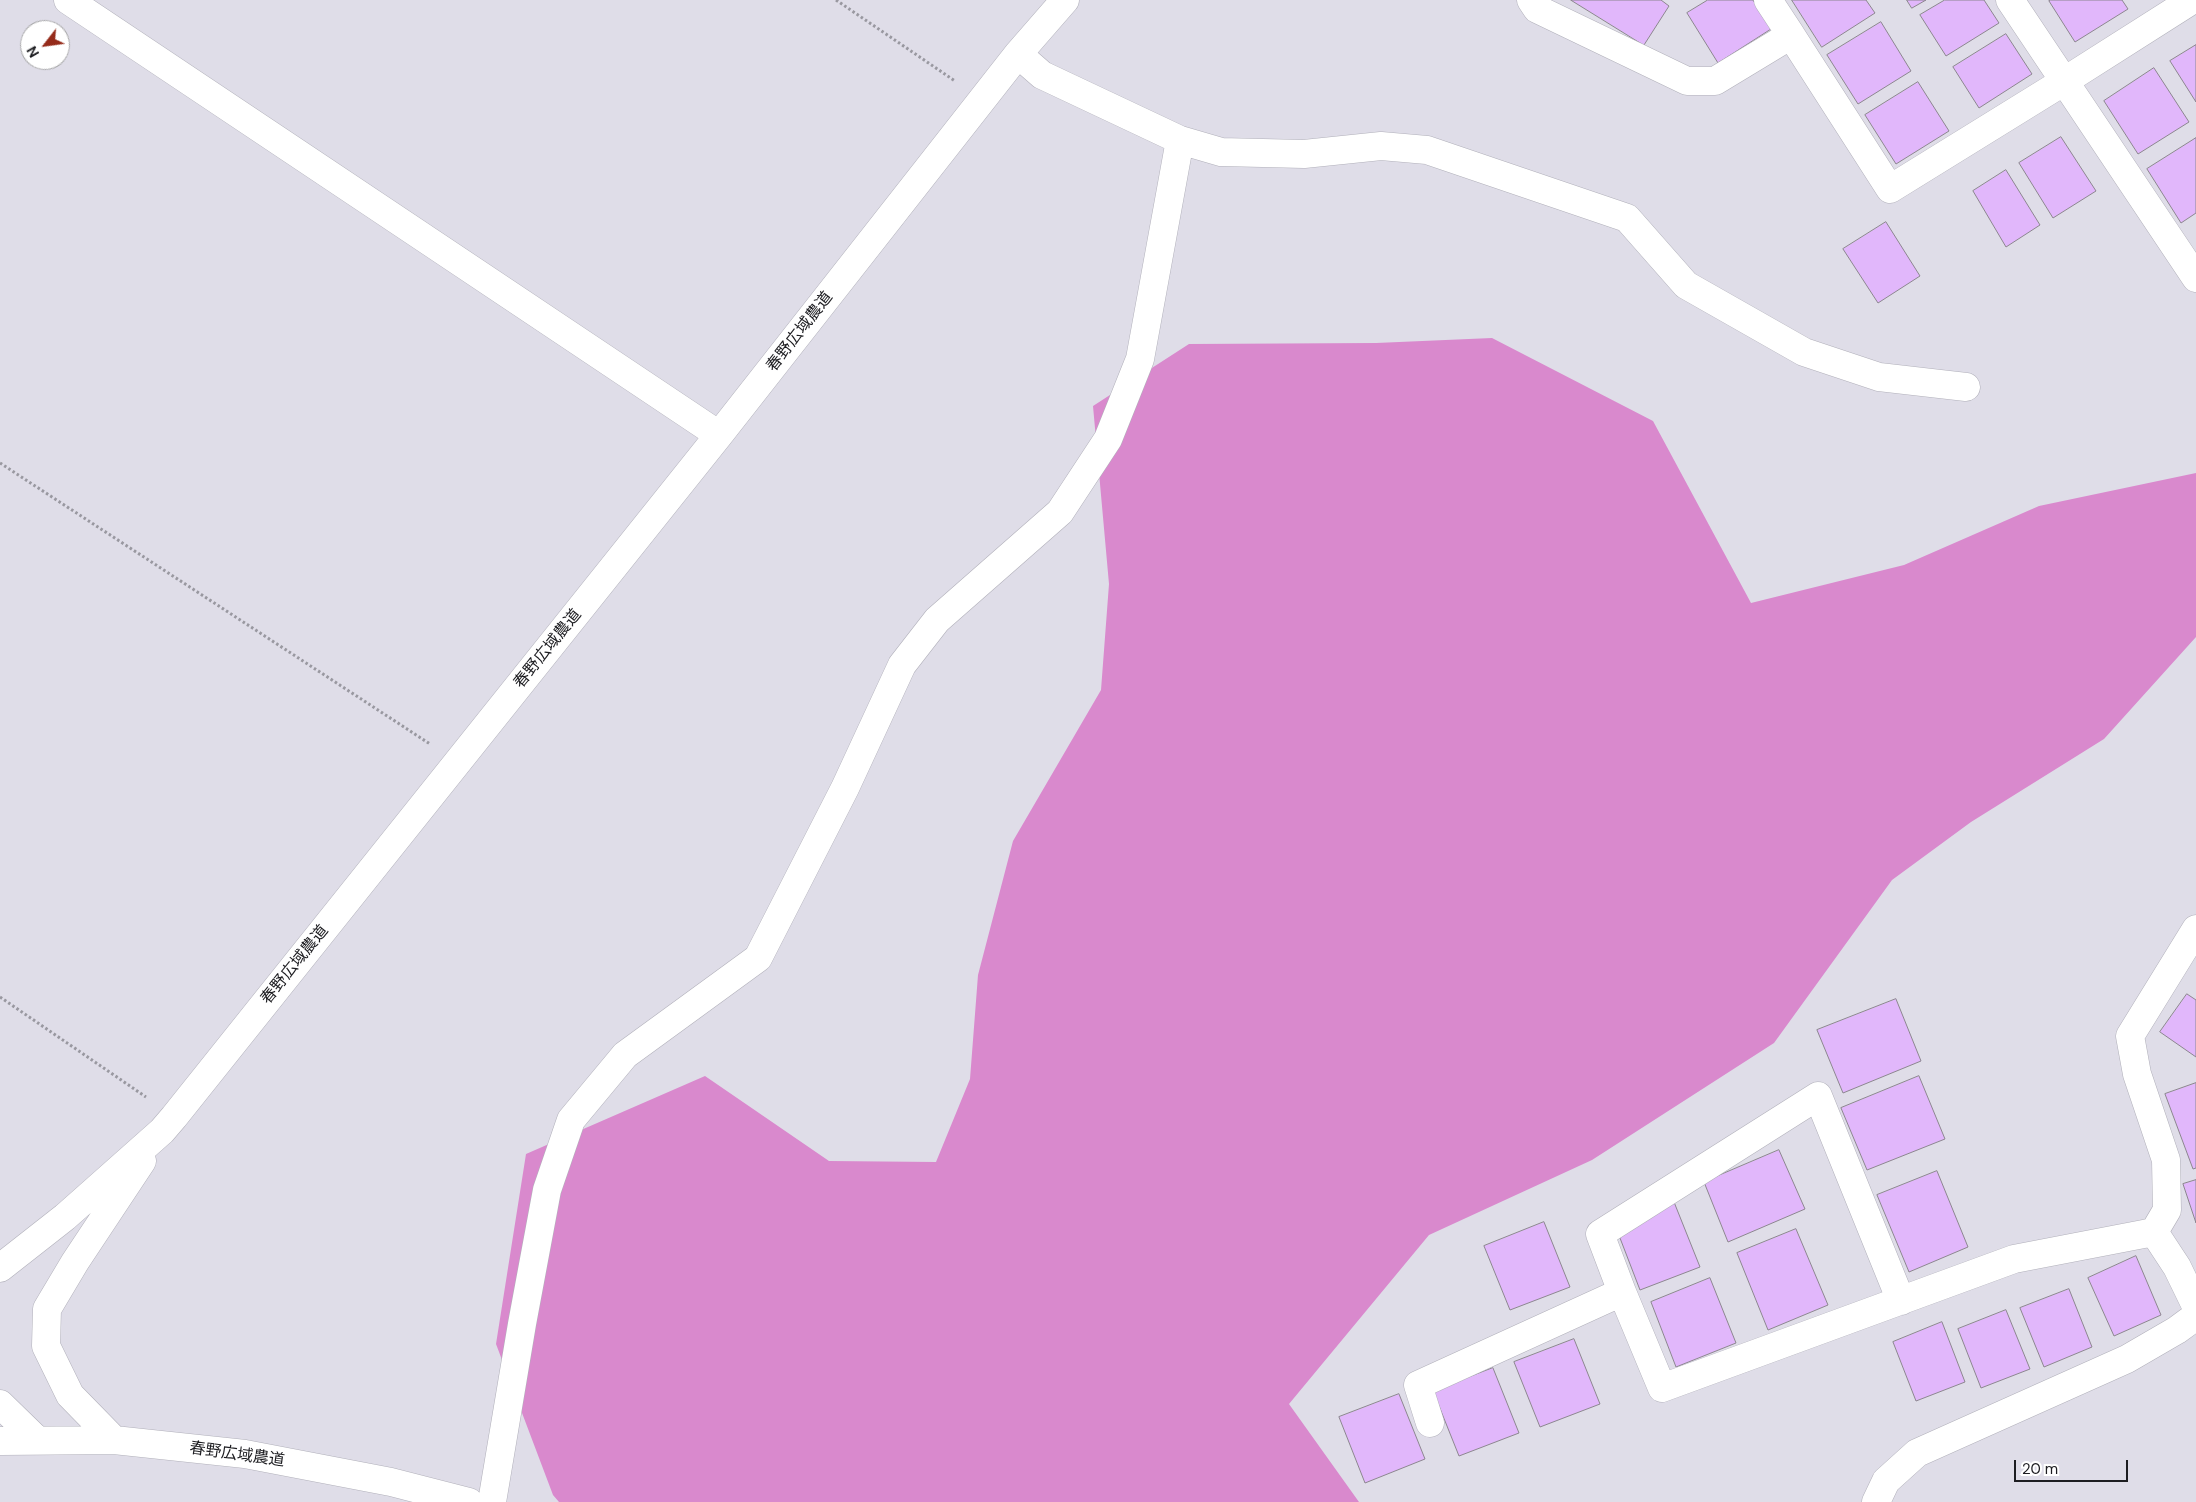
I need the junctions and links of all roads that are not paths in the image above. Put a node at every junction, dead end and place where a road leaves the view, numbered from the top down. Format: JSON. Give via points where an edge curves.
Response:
{"nodes":[{"id":1,"x":68,"y":0,"type":"edge"},
{"id":2,"x":1065,"y":0,"type":"edge"},
{"id":3,"x":1531,"y":0,"type":"edge"},
{"id":4,"x":1768,"y":0,"type":"edge"},
{"id":5,"x":2010,"y":0,"type":"edge"},
{"id":6,"x":2192,"y":0,"type":"edge"},
{"id":7,"x":1791,"y":34,"type":"junction"},
{"id":8,"x":1018,"y":54,"type":"junction"},
{"id":9,"x":2063,"y":82,"type":"junction"},
{"id":10,"x":1180,"y":140,"type":"junction"},
{"id":11,"x":2187,"y":246,"type":"edge"},
{"id":12,"x":2196,"y":278,"type":"edge"},
{"id":13,"x":1966,"y":387,"type":"dead end"},
{"id":14,"x":719,"y":435,"type":"junction"},
{"id":15,"x":2196,"y":929,"type":"edge"},
{"id":16,"x":2189,"y":958,"type":"edge"},
{"id":17,"x":168,"y":1124,"type":"junction"},
{"id":18,"x":2154,"y":1232,"type":"junction"},
{"id":19,"x":0,"y":1268,"type":"edge"},
{"id":20,"x":1622,"y":1292,"type":"junction"},
{"id":21,"x":1901,"y":1301,"type":"junction"},
{"id":22,"x":2196,"y":1306,"type":"edge"},
{"id":23,"x":2196,"y":1316,"type":"edge"},
{"id":24,"x":0,"y":1404,"type":"edge"},
{"id":25,"x":1430,"y":1422,"type":"dead end"},
{"id":26,"x":37,"y":1440,"type":"junction"},
{"id":27,"x":114,"y":1440,"type":"junction"},
{"id":28,"x":0,"y":1441,"type":"edge"},
{"id":29,"x":469,"y":1502,"type":"edge"},
{"id":30,"x":492,"y":1502,"type":"edge"},
{"id":31,"x":1876,"y":1502,"type":"edge"}],
"edges":[{"from":1,"to":14,"type":"street"},
{"from":2,"to":8,"type":"street","name":"春野広域農道"},
{"from":3,"to":7,"type":"street","via":[[1536,9],[1687,81],[1716,80]]},
{"from":4,"to":7,"type":"street"},
{"from":5,"to":9,"type":"street"},
{"from":6,"to":9,"type":"street"},
{"from":7,"to":9,"type":"street","via":[[1890,188]]},
{"from":8,"to":10,"type":"street","via":[[1042,75]]},
{"from":8,"to":14,"type":"street","name":"春野広域農道"},
{"from":9,"to":11,"type":"street"},
{"from":10,"to":13,"type":"street","via":[[1221,152],[1304,154],[1381,146],[1428,150],[1627,218],[1686,285],[1804,352],[1879,377]]},
{"from":10,"to":30,"type":"street","via":[[1140,359],[1108,439],[1060,512],[937,620],[902,665],[845,788],[758,958],[625,1055],[571,1120],[547,1190]]},
{"from":11,"to":12,"type":"street"},
{"from":14,"to":17,"type":"street","name":"春野広域農道"},
{"from":15,"to":16,"type":"street"},
{"from":16,"to":18,"type":"street","via":[[2130,1036],[2137,1074],[2166,1160],[2167,1210]]},
{"from":17,"to":19,"type":"street","name":"春野広域農道","via":[[65,1217]]},
{"from":17,"to":27,"type":"street","via":[[47,1309],[46,1346],[70,1395]]},
{"from":18,"to":21,"type":"street","via":[[2014,1259]]},
{"from":18,"to":22,"type":"street","via":[[2177,1267]]},
{"from":20,"to":21,"type":"street","via":[[1662,1388]]},
{"from":20,"to":21,"type":"street","via":[[1600,1234],[1818,1096]]},
{"from":20,"to":25,"type":"street","via":[[1418,1385]]},
{"from":23,"to":31,"type":"street","via":[[2127,1359],[1917,1453],[1886,1481]]},
{"from":24,"to":26,"type":"street"},
{"from":26,"to":27,"type":"street","name":"春野広域農道"},
{"from":26,"to":28,"type":"street","name":"春野広域農道"},
{"from":27,"to":29,"type":"street","name":"春野広域農道","via":[[245,1454],[391,1482]]}]}
